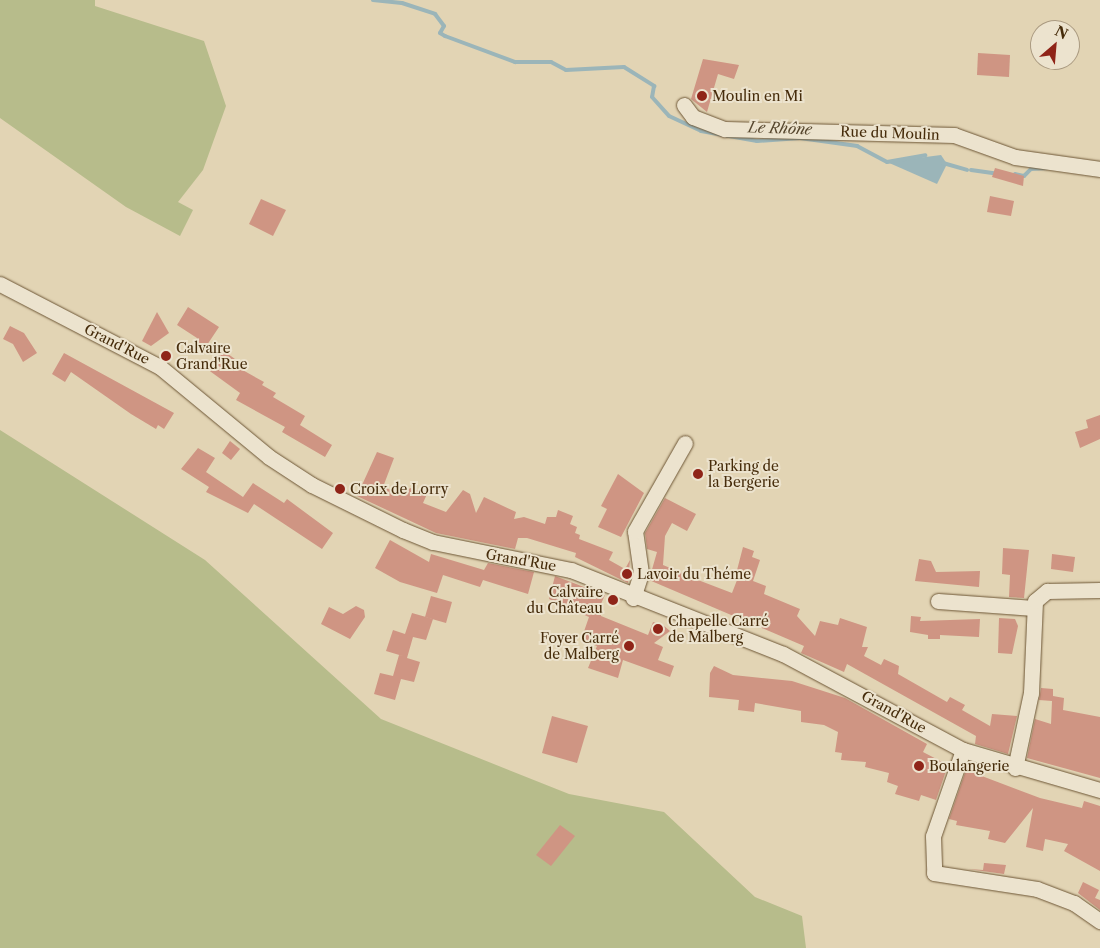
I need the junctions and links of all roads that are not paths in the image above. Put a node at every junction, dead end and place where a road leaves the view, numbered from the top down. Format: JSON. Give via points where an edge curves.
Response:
{"nodes":[{"id":1,"x":684,"y":105,"type":"dead end"},
{"id":2,"x":1100,"y":168,"type":"edge"},
{"id":3,"x":0,"y":284,"type":"edge"},
{"id":4,"x":685,"y":442,"type":"dead end"},
{"id":5,"x":1100,"y":590,"type":"edge"},
{"id":6,"x":633,"y":598,"type":"junction"},
{"id":7,"x":938,"y":601,"type":"dead end"},
{"id":8,"x":1034,"y":608,"type":"junction"},
{"id":9,"x":963,"y":750,"type":"junction"},
{"id":10,"x":1015,"y":768,"type":"junction"},
{"id":11,"x":1100,"y":790,"type":"edge"},
{"id":12,"x":1100,"y":921,"type":"edge"}],
"edges":[{"from":1,"to":2,"type":"street","name":"Rue du Moulin","via":[[693,117],[725,128],[954,135],[1015,157]]},
{"from":3,"to":6,"type":"street","name":"Grand'Rue","via":[[160,367],[269,457],[346,503],[432,542],[546,562]]},
{"from":4,"to":6,"type":"street","via":[[635,531],[641,573]]},
{"from":5,"to":8,"type":"street","via":[[1047,591],[1038,596]]},
{"from":6,"to":9,"type":"street","name":"Grand'Rue","via":[[783,654]]},
{"from":7,"to":8,"type":"street"},
{"from":8,"to":10,"type":"street","via":[[1031,693]]},
{"from":9,"to":10,"type":"street","name":"Grand'Rue"},
{"from":9,"to":12,"type":"street","via":[[933,836],[934,873],[1037,889],[1074,903]]},
{"from":10,"to":11,"type":"street","name":"Grand'Rue"}]}
